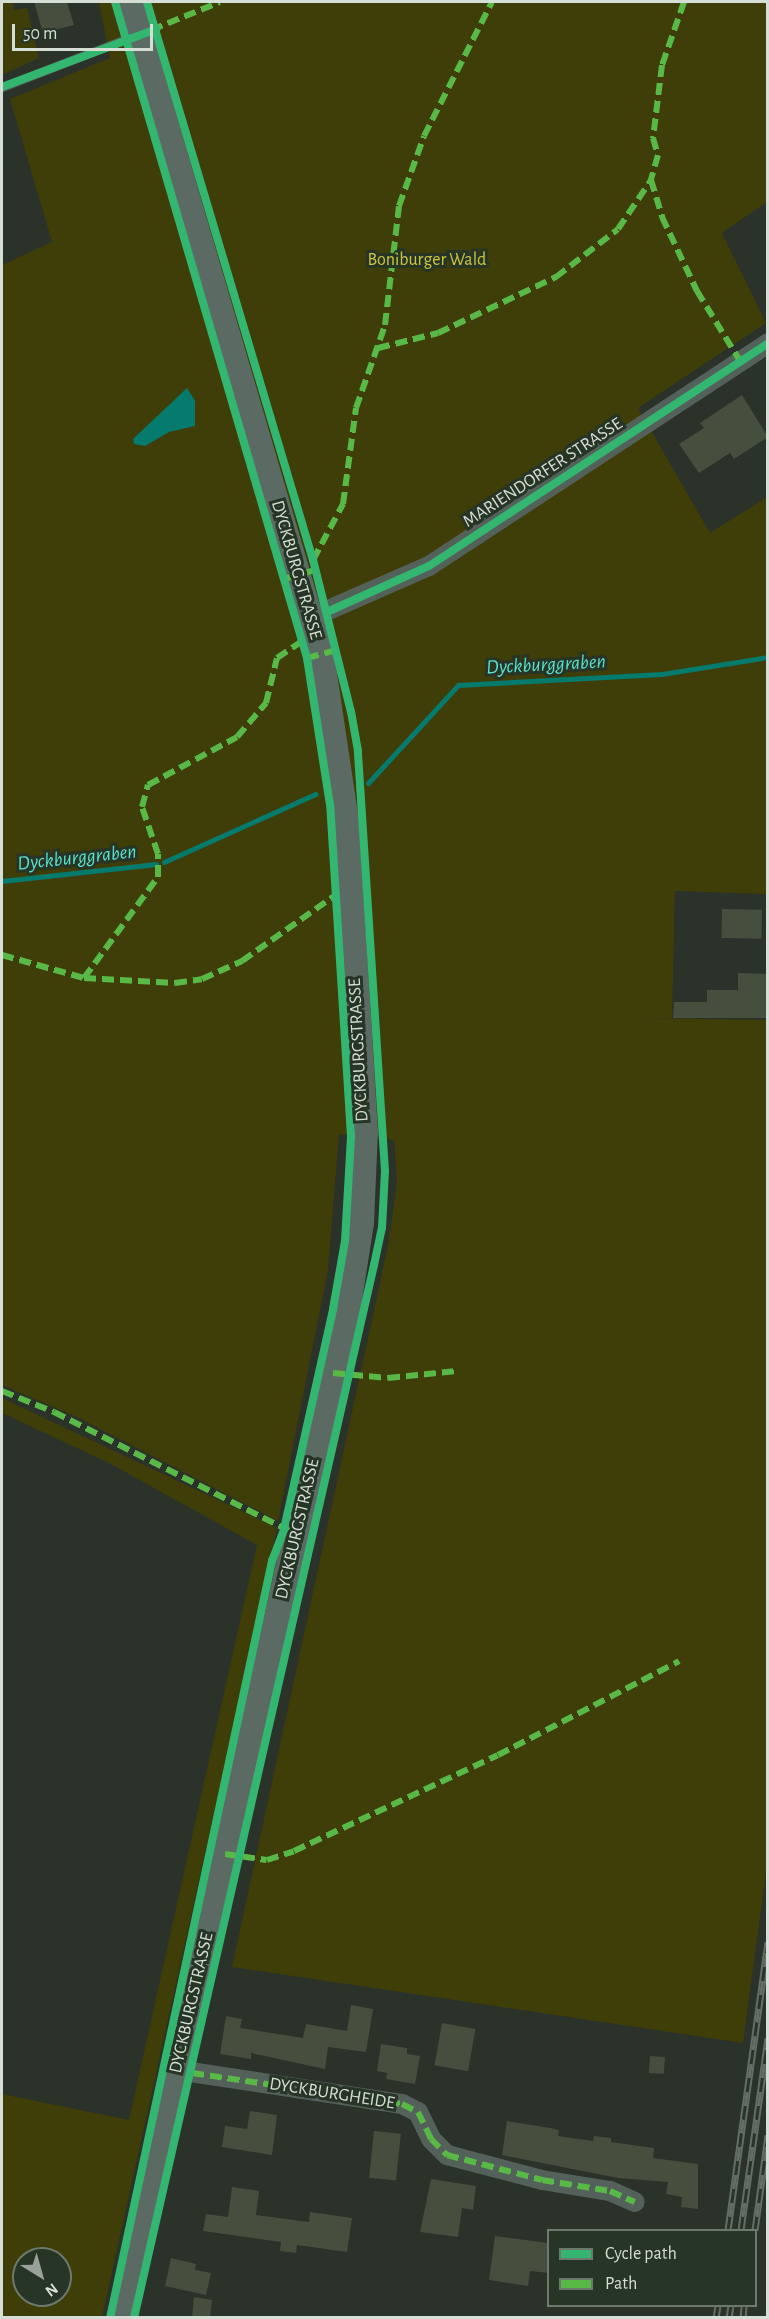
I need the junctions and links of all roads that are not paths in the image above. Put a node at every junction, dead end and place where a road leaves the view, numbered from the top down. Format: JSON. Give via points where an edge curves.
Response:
{"nodes":[{"id":1,"x":129,"y":2,"type":"edge"},
{"id":2,"x":139,"y":34,"type":"junction"},
{"id":3,"x":2,"y":87,"type":"edge"},
{"id":4,"x":768,"y":343,"type":"edge"},
{"id":5,"x":310,"y":618,"type":"junction"},
{"id":6,"x":177,"y":2070,"type":"junction"},
{"id":7,"x":635,"y":2202,"type":"dead end"},
{"id":8,"x":122,"y":2318,"type":"edge"}],
"edges":[{"from":1,"to":2,"type":"street","name":"DYCKBURGSTRASSE"},
{"from":2,"to":3,"type":"lane"},
{"from":2,"to":5,"type":"street","name":"DYCKBURGSTRASSE"},
{"from":4,"to":5,"type":"street","name":"MARIENDORFER STRASSE","via":[[429,566]]},
{"from":5,"to":6,"type":"street","name":"DYCKBURGSTRASSE","via":[[332,714],[345,821],[363,1109],[360,1222],[330,1384]]},
{"from":6,"to":7,"type":"street","name":"DYCKBURGHEIDE","via":[[402,2104],[418,2112],[431,2139],[447,2154],[542,2180],[610,2191]]},
{"from":6,"to":8,"type":"street","name":"DYCKBURGSTRASSE"}]}
